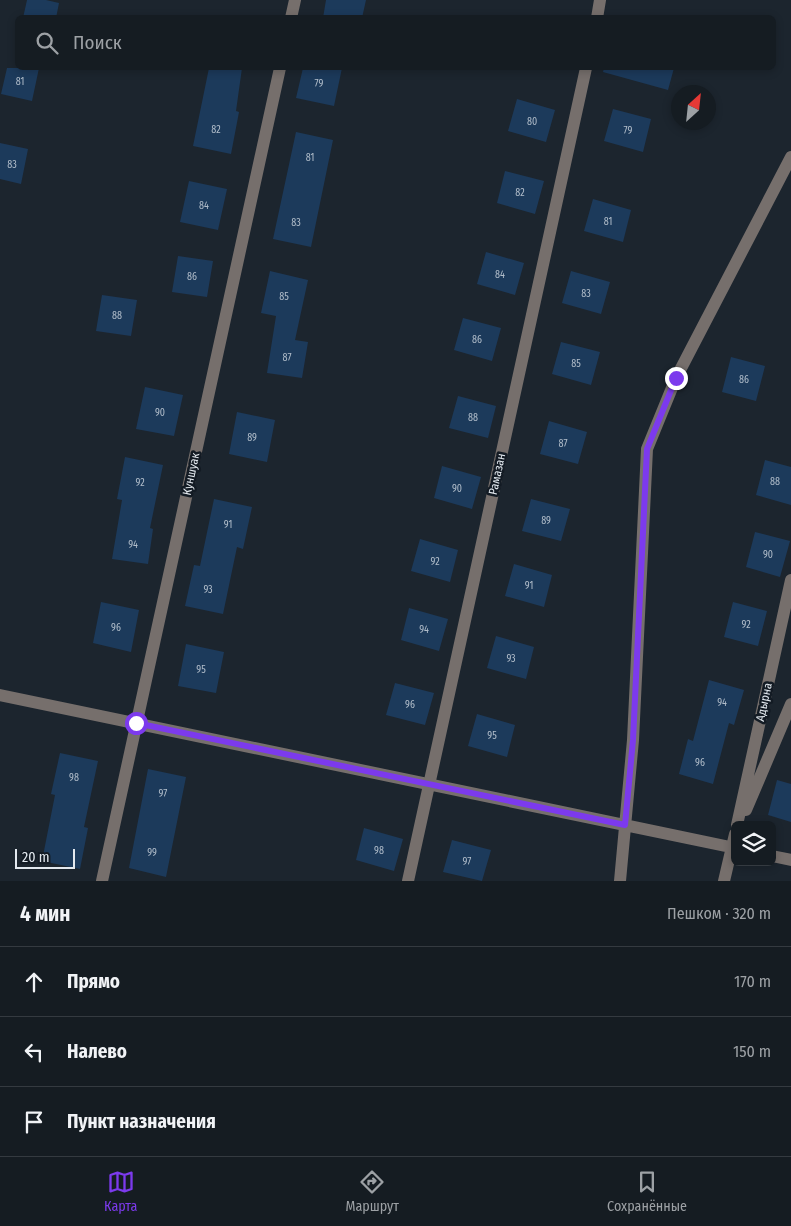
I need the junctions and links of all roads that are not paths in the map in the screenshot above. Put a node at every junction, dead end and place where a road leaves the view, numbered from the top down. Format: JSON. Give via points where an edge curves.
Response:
{"nodes":[{"id":1,"x":295,"y":0,"type":"edge"},
{"id":2,"x":600,"y":0,"type":"edge"},
{"id":3,"x":292,"y":15,"type":"edge"},
{"id":4,"x":598,"y":15,"type":"edge"},
{"id":5,"x":280,"y":70,"type":"edge"},
{"id":6,"x":586,"y":70,"type":"edge"},
{"id":7,"x":791,"y":157,"type":"edge"},
{"id":8,"x":791,"y":580,"type":"edge"},
{"id":9,"x":0,"y":695,"type":"edge"},
{"id":10,"x":791,"y":704,"type":"edge"},
{"id":11,"x":136,"y":723,"type":"junction"},
{"id":12,"x":429,"y":785,"type":"junction"},
{"id":13,"x":739,"y":821,"type":"edge"},
{"id":14,"x":740,"y":821,"type":"edge"},
{"id":15,"x":625,"y":825,"type":"junction"},
{"id":16,"x":731,"y":841,"type":"edge"},
{"id":17,"x":731,"y":853,"type":"edge"},
{"id":18,"x":776,"y":857,"type":"edge"},
{"id":19,"x":791,"y":860,"type":"edge"},
{"id":20,"x":102,"y":881,"type":"edge"},
{"id":21,"x":408,"y":881,"type":"edge"},
{"id":22,"x":620,"y":881,"type":"edge"},
{"id":23,"x":724,"y":881,"type":"edge"}],
"edges":[{"from":1,"to":3,"type":"street"},
{"from":2,"to":4,"type":"street"},
{"from":5,"to":11,"type":"street","name":"Куншуак"},
{"from":6,"to":12,"type":"street","name":"Рамазан"},
{"from":7,"to":15,"type":"street","via":[[676,378],[647,449],[633,740]]},
{"from":8,"to":13,"type":"street","name":"Адырна"},
{"from":9,"to":11,"type":"street"},
{"from":10,"to":14,"type":"street"},
{"from":11,"to":12,"type":"street"},
{"from":11,"to":20,"type":"street","name":"Куншуак"},
{"from":12,"to":15,"type":"street"},
{"from":12,"to":21,"type":"street","name":"Рамазан"},
{"from":15,"to":16,"type":"street"},
{"from":15,"to":22,"type":"street"},
{"from":17,"to":23,"type":"street"},
{"from":18,"to":19,"type":"street"}]}
